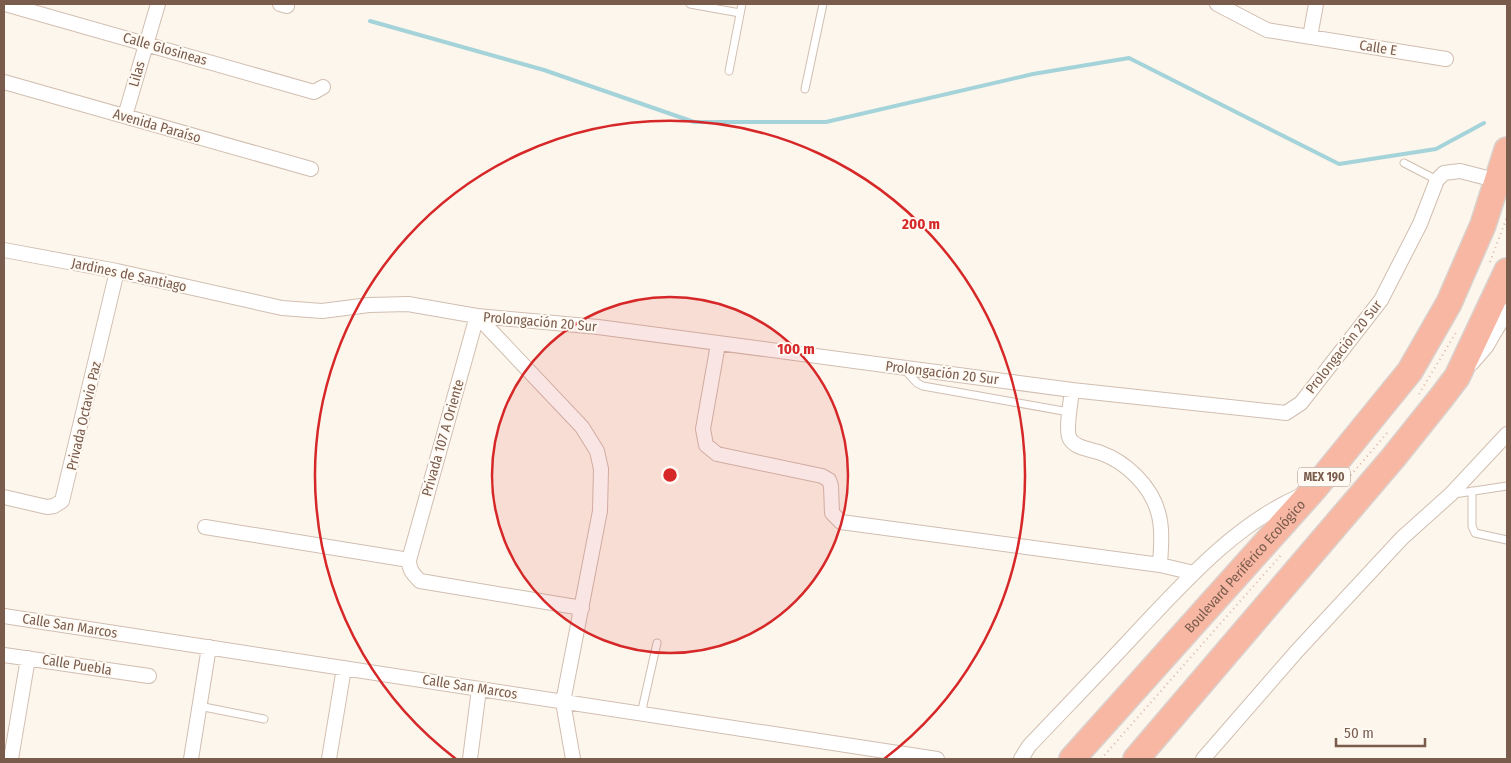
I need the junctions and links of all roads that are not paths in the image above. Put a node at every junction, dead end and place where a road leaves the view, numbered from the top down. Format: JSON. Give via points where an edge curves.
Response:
{"nodes":[{"id":1,"x":5,"y":4,"type":"edge"},
{"id":2,"x":158,"y":4,"type":"edge"},
{"id":3,"x":690,"y":4,"type":"edge"},
{"id":4,"x":742,"y":4,"type":"edge"},
{"id":5,"x":823,"y":4,"type":"edge"},
{"id":6,"x":1217,"y":4,"type":"edge"},
{"id":7,"x":1316,"y":4,"type":"edge"},
{"id":8,"x":740,"y":12,"type":"junction"},
{"id":9,"x":1310,"y":37,"type":"junction"},
{"id":10,"x":146,"y":44,"type":"junction"},
{"id":11,"x":1446,"y":59,"type":"dead end"},
{"id":12,"x":729,"y":72,"type":"dead end"},
{"id":13,"x":4,"y":82,"type":"edge"},
{"id":14,"x":324,"y":88,"type":"dead end"},
{"id":15,"x":805,"y":89,"type":"dead end"},
{"id":16,"x":125,"y":116,"type":"junction"},
{"id":17,"x":1507,"y":150,"type":"edge"},
{"id":18,"x":1404,"y":163,"type":"dead end"},
{"id":19,"x":311,"y":169,"type":"dead end"},
{"id":20,"x":1437,"y":180,"type":"junction"},
{"id":21,"x":1499,"y":181,"type":"junction"},
{"id":22,"x":4,"y":250,"type":"edge"},
{"id":23,"x":117,"y":271,"type":"junction"},
{"id":24,"x":1507,"y":272,"type":"edge"},
{"id":25,"x":254,"y":303,"type":"joint"},
{"id":26,"x":1507,"y":311,"type":"edge"},
{"id":27,"x":477,"y":316,"type":"junction"},
{"id":28,"x":718,"y":344,"type":"junction"},
{"id":29,"x":903,"y":368,"type":"junction"},
{"id":30,"x":1457,"y":377,"type":"junction"},
{"id":31,"x":1072,"y":390,"type":"junction"},
{"id":32,"x":1070,"y":412,"type":"junction"},
{"id":33,"x":1507,"y":434,"type":"edge"},
{"id":34,"x":1507,"y":486,"type":"edge"},
{"id":35,"x":1314,"y":489,"type":"junction"},
{"id":36,"x":1472,"y":491,"type":"junction"},
{"id":37,"x":1451,"y":494,"type":"junction"},
{"id":38,"x":4,"y":498,"type":"edge"},
{"id":39,"x":205,"y":527,"type":"dead end"},
{"id":40,"x":1507,"y":540,"type":"edge"},
{"id":41,"x":409,"y":560,"type":"junction"},
{"id":42,"x":1160,"y":565,"type":"junction"},
{"id":43,"x":1194,"y":573,"type":"junction"},
{"id":44,"x":582,"y":608,"type":"junction"},
{"id":45,"x":4,"y":616,"type":"edge"},
{"id":46,"x":657,"y":643,"type":"dead end"},
{"id":47,"x":209,"y":647,"type":"junction"},
{"id":48,"x":4,"y":655,"type":"edge"},
{"id":49,"x":28,"y":658,"type":"junction"},
{"id":50,"x":344,"y":668,"type":"junction"},
{"id":51,"x":150,"y":676,"type":"dead end"},
{"id":52,"x":479,"y":689,"type":"junction"},
{"id":53,"x":563,"y":702,"type":"junction"},
{"id":54,"x":200,"y":706,"type":"junction"},
{"id":55,"x":641,"y":714,"type":"junction"},
{"id":56,"x":264,"y":719,"type":"dead end"},
{"id":57,"x":887,"y":756,"type":"edge"},
{"id":58,"x":11,"y":759,"type":"edge"},
{"id":59,"x":191,"y":759,"type":"edge"},
{"id":60,"x":329,"y":759,"type":"edge"},
{"id":61,"x":470,"y":759,"type":"edge"},
{"id":62,"x":573,"y":759,"type":"edge"},
{"id":63,"x":937,"y":759,"type":"edge"},
{"id":64,"x":1021,"y":759,"type":"edge"},
{"id":65,"x":1072,"y":759,"type":"edge"},
{"id":66,"x":1136,"y":759,"type":"edge"},
{"id":67,"x":1203,"y":759,"type":"edge"}],
"edges":[{"from":1,"to":10,"type":"street","name":"Calle Glosineas"},
{"from":2,"to":10,"type":"street","name":"Lilas"},
{"from":3,"to":8,"type":"lane"},
{"from":4,"to":8,"type":"lane"},
{"from":5,"to":15,"type":"lane"},
{"from":6,"to":9,"type":"street","name":"Calle E","via":[[1267,30]]},
{"from":7,"to":9,"type":"street"},
{"from":8,"to":12,"type":"lane"},
{"from":9,"to":11,"type":"street","name":"Calle E"},
{"from":10,"to":14,"type":"street","name":"Calle Glosineas","via":[[314,92]]},
{"from":10,"to":16,"type":"street","name":"Lilas"},
{"from":13,"to":16,"type":"street","name":"Avenida Paraíso"},
{"from":16,"to":19,"type":"street","name":"Avenida Paraíso"},
{"from":17,"to":21,"type":"highway","name":"Boulevard Periférico Ecológico","number":"MEX 190"},
{"from":18,"to":20,"type":"lane"},
{"from":20,"to":21,"type":"street","via":[[1444,173],[1460,171]]},
{"from":20,"to":31,"type":"street","name":"Prolongación 20 Sur","via":[[1420,224],[1381,300],[1293,409],[1286,413]]},
{"from":21,"to":35,"type":"highway","name":"Boulevard Periférico Ecológico","number":"MEX 190","via":[[1449,303],[1423,350],[1410,371]]},
{"from":22,"to":23,"type":"street","name":"Jardines de Santiago"},
{"from":23,"to":25,"type":"street","name":"Jardines de Santiago"},
{"from":23,"to":38,"type":"street","name":"Privada Octavio Paz","via":[[62,501],[47,507]]},
{"from":24,"to":30,"type":"highway","number":"MEX 190"},
{"from":25,"to":27,"type":"street","name":"Prolongación 20 Sur","via":[[322,311],[408,304]]},
{"from":26,"to":30,"type":"street","via":[[1486,347]]},
{"from":27,"to":28,"type":"street","name":"Prolongación 20 Sur","via":[[598,327]]},
{"from":27,"to":41,"type":"street","name":"Privada 107 A Oriente"},
{"from":27,"to":44,"type":"street","via":[[582,427],[597,451],[602,484],[601,504]]},
{"from":28,"to":29,"type":"street","name":"Prolongación 20 Sur"},
{"from":28,"to":42,"type":"street","via":[[703,429],[706,445],[717,454],[822,476],[829,480],[832,513],[841,522]]},
{"from":29,"to":31,"type":"street","name":"Prolongación 20 Sur"},
{"from":29,"to":32,"type":"lane","via":[[923,386]]},
{"from":30,"to":66,"type":"highway","number":"MEX 190","via":[[1394,458]]},
{"from":31,"to":32,"type":"street"},
{"from":32,"to":42,"type":"street","via":[[1070,440],[1122,464],[1155,501],[1161,531]]},
{"from":33,"to":37,"type":"street"},
{"from":34,"to":36,"type":"lane"},
{"from":35,"to":43,"type":"street","via":[[1278,505]]},
{"from":35,"to":65,"type":"highway","name":"Boulevard Periférico Ecológico","number":"MEX 190"},
{"from":36,"to":37,"type":"lane"},
{"from":36,"to":40,"type":"lane","via":[[1472,526],[1475,532]]},
{"from":37,"to":67,"type":"street","via":[[1402,538]]},
{"from":39,"to":41,"type":"street"},
{"from":41,"to":44,"type":"street","via":[[412,574],[420,581]]},
{"from":42,"to":43,"type":"street"},
{"from":43,"to":64,"type":"street","via":[[1029,746]]},
{"from":44,"to":53,"type":"street"},
{"from":45,"to":47,"type":"street","name":"Calle San Marcos"},
{"from":46,"to":55,"type":"lane"},
{"from":47,"to":50,"type":"street","name":"Calle San Marcos"},
{"from":47,"to":54,"type":"street"},
{"from":48,"to":49,"type":"street","name":"Calle Puebla"},
{"from":49,"to":51,"type":"street","name":"Calle Puebla"},
{"from":49,"to":58,"type":"street"},
{"from":50,"to":52,"type":"street","name":"Calle San Marcos"},
{"from":50,"to":60,"type":"street"},
{"from":52,"to":53,"type":"street","name":"Calle San Marcos"},
{"from":52,"to":61,"type":"street"},
{"from":53,"to":55,"type":"street","name":"Calle San Marcos"},
{"from":53,"to":62,"type":"street"},
{"from":54,"to":56,"type":"lane"},
{"from":54,"to":59,"type":"street"},
{"from":55,"to":57,"type":"street","name":"Calle San Marcos"},
{"from":57,"to":63,"type":"street","name":"Calle San Marcos"}]}
